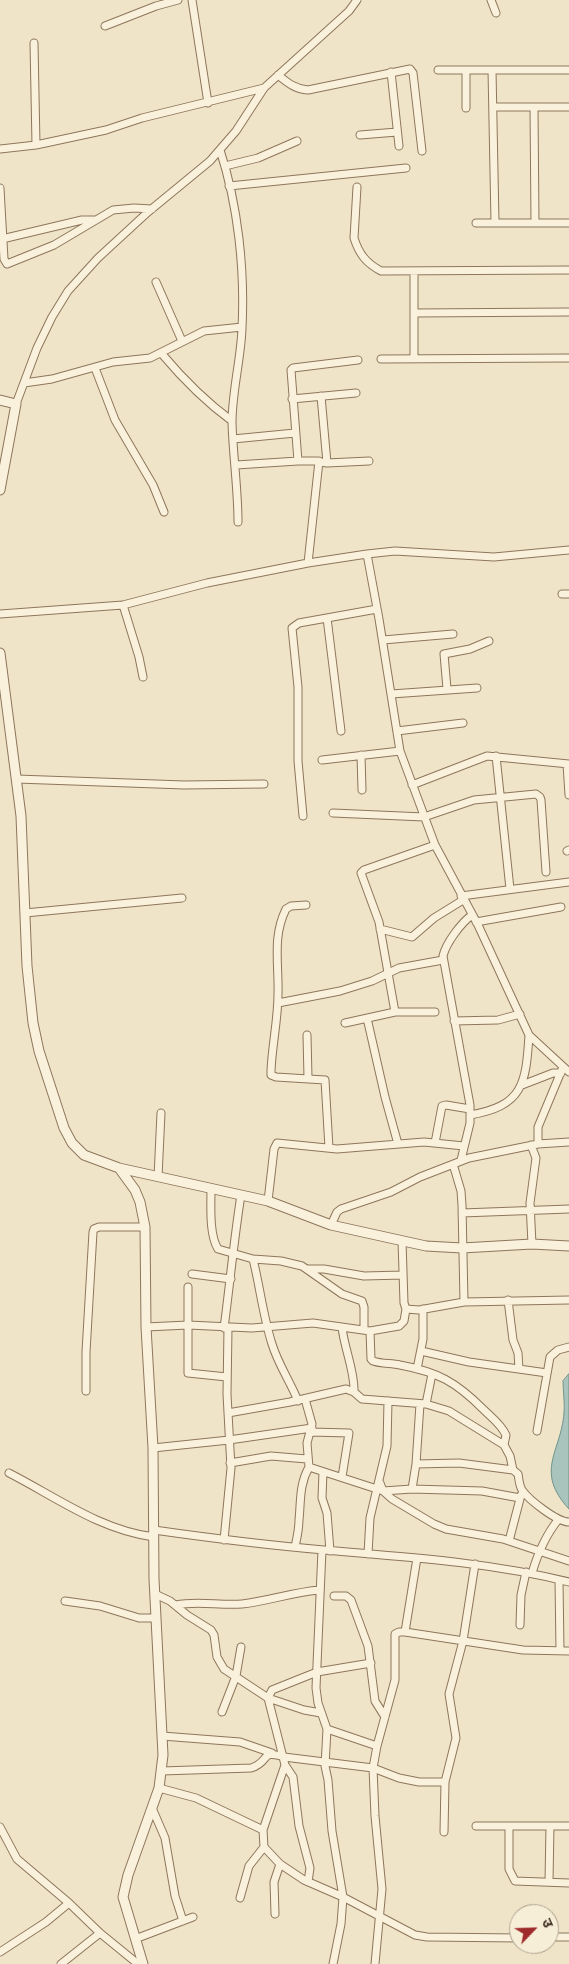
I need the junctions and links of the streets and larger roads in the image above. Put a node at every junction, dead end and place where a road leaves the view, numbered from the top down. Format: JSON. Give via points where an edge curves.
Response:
{"nodes":[{"id":1,"x":178,"y":0,"type":"edge"},
{"id":2,"x":192,"y":0,"type":"edge"},
{"id":3,"x":357,"y":0,"type":"edge"},
{"id":4,"x":491,"y":0,"type":"edge"},
{"id":5,"x":496,"y":13,"type":"dead end"},
{"id":6,"x":105,"y":26,"type":"dead end"},
{"id":7,"x":34,"y":43,"type":"dead end"},
{"id":8,"x":438,"y":70,"type":"dead end"},
{"id":9,"x":466,"y":70,"type":"junction"},
{"id":10,"x":492,"y":70,"type":"junction"},
{"id":11,"x":569,"y":70,"type":"edge"},
{"id":12,"x":391,"y":72,"type":"junction"},
{"id":13,"x":278,"y":76,"type":"junction"},
{"id":14,"x":264,"y":88,"type":"junction"},
{"id":15,"x":208,"y":103,"type":"junction"},
{"id":16,"x":492,"y":107,"type":"junction"},
{"id":17,"x":534,"y":107,"type":"junction"},
{"id":18,"x":569,"y":107,"type":"edge"},
{"id":19,"x":466,"y":108,"type":"dead end"},
{"id":20,"x":397,"y":132,"type":"junction"},
{"id":21,"x":360,"y":135,"type":"dead end"},
{"id":22,"x":297,"y":141,"type":"dead end"},
{"id":23,"x":36,"y":144,"type":"junction"},
{"id":24,"x":399,"y":146,"type":"dead end"},
{"id":25,"x":0,"y":150,"type":"edge"},
{"id":26,"x":220,"y":150,"type":"junction"},
{"id":27,"x":422,"y":151,"type":"dead end"},
{"id":28,"x":225,"y":166,"type":"junction"},
{"id":29,"x":406,"y":168,"type":"dead end"},
{"id":30,"x":229,"y":186,"type":"junction"},
{"id":31,"x":358,"y":187,"type":"dead end"},
{"id":32,"x":0,"y":188,"type":"edge"},
{"id":33,"x":152,"y":209,"type":"junction"},
{"id":34,"x":94,"y":220,"type":"junction"},
{"id":35,"x":476,"y":223,"type":"dead end"},
{"id":36,"x":495,"y":223,"type":"junction"},
{"id":37,"x":535,"y":223,"type":"junction"},
{"id":38,"x":569,"y":223,"type":"edge"},
{"id":39,"x":2,"y":239,"type":"junction"},
{"id":40,"x":569,"y":270,"type":"edge"},
{"id":41,"x":414,"y":271,"type":"junction"},
{"id":42,"x":156,"y":282,"type":"dead end"},
{"id":43,"x":569,"y":312,"type":"edge"},
{"id":44,"x":414,"y":313,"type":"junction"},
{"id":45,"x":242,"y":327,"type":"junction"},
{"id":46,"x":182,"y":341,"type":"junction"},
{"id":47,"x":162,"y":354,"type":"junction"},
{"id":48,"x":414,"y":358,"type":"junction"},
{"id":49,"x":569,"y":358,"type":"edge"},
{"id":50,"x":382,"y":359,"type":"dead end"},
{"id":51,"x":358,"y":360,"type":"dead end"},
{"id":52,"x":95,"y":368,"type":"junction"},
{"id":53,"x":24,"y":383,"type":"junction"},
{"id":54,"x":356,"y":393,"type":"dead end"},
{"id":55,"x":321,"y":396,"type":"junction"},
{"id":56,"x":292,"y":399,"type":"junction"},
{"id":57,"x":0,"y":400,"type":"edge"},
{"id":58,"x":16,"y":404,"type":"junction"},
{"id":59,"x":232,"y":421,"type":"junction"},
{"id":60,"x":295,"y":433,"type":"junction"},
{"id":61,"x":233,"y":438,"type":"junction"},
{"id":62,"x":369,"y":460,"type":"dead end"},
{"id":63,"x":298,"y":461,"type":"junction"},
{"id":64,"x":323,"y":462,"type":"junction"},
{"id":65,"x":236,"y":465,"type":"junction"},
{"id":66,"x":0,"y":490,"type":"edge"},
{"id":67,"x":164,"y":512,"type":"dead end"},
{"id":68,"x":238,"y":522,"type":"dead end"},
{"id":69,"x":569,"y":550,"type":"edge"},
{"id":70,"x":367,"y":554,"type":"junction"},
{"id":71,"x":308,"y":563,"type":"junction"},
{"id":72,"x":123,"y":605,"type":"junction"},
{"id":73,"x":377,"y":609,"type":"junction"},
{"id":74,"x":0,"y":614,"type":"edge"},
{"id":75,"x":327,"y":618,"type":"junction"},
{"id":76,"x":453,"y":634,"type":"dead end"},
{"id":77,"x":382,"y":640,"type":"junction"},
{"id":78,"x":489,"y":641,"type":"dead end"},
{"id":79,"x":0,"y":653,"type":"edge"},
{"id":80,"x":142,"y":677,"type":"dead end"},
{"id":81,"x":477,"y":688,"type":"dead end"},
{"id":82,"x":447,"y":689,"type":"junction"},
{"id":83,"x":391,"y":694,"type":"junction"},
{"id":84,"x":463,"y":724,"type":"dead end"},
{"id":85,"x":341,"y":731,"type":"dead end"},
{"id":86,"x":397,"y":732,"type":"junction"},
{"id":87,"x":400,"y":751,"type":"junction"},
{"id":88,"x":361,"y":755,"type":"junction"},
{"id":89,"x":496,"y":756,"type":"junction"},
{"id":90,"x":322,"y":760,"type":"dead end"},
{"id":91,"x":568,"y":764,"type":"edge"},
{"id":92,"x":17,"y":779,"type":"junction"},
{"id":93,"x":264,"y":784,"type":"dead end"},
{"id":94,"x":412,"y":785,"type":"junction"},
{"id":95,"x":362,"y":790,"type":"dead end"},
{"id":96,"x":569,"y":795,"type":"edge"},
{"id":97,"x":500,"y":797,"type":"junction"},
{"id":98,"x":333,"y":813,"type":"dead end"},
{"id":99,"x":303,"y":816,"type":"dead end"},
{"id":100,"x":424,"y":817,"type":"junction"},
{"id":101,"x":435,"y":845,"type":"junction"},
{"id":102,"x":546,"y":872,"type":"dead end"},
{"id":103,"x":569,"y":882,"type":"edge"},
{"id":104,"x":510,"y":889,"type":"junction"},
{"id":105,"x":182,"y":898,"type":"dead end"},
{"id":106,"x":462,"y":898,"type":"junction"},
{"id":107,"x":306,"y":905,"type":"dead end"},
{"id":108,"x":560,"y":907,"type":"dead end"},
{"id":109,"x":25,"y":913,"type":"junction"},
{"id":110,"x":472,"y":915,"type":"junction"},
{"id":111,"x":476,"y":922,"type":"junction"},
{"id":112,"x":380,"y":929,"type":"junction"},
{"id":113,"x":443,"y":960,"type":"junction"},
{"id":114,"x":388,"y":974,"type":"junction"},
{"id":115,"x":278,"y":1003,"type":"junction"},
{"id":116,"x":394,"y":1012,"type":"junction"},
{"id":117,"x":435,"y":1012,"type":"dead end"},
{"id":118,"x":520,"y":1014,"type":"junction"},
{"id":119,"x":367,"y":1018,"type":"junction"},
{"id":120,"x":454,"y":1021,"type":"junction"},
{"id":121,"x":345,"y":1023,"type":"dead end"},
{"id":122,"x":307,"y":1035,"type":"dead end"},
{"id":123,"x":529,"y":1035,"type":"junction"},
{"id":124,"x":564,"y":1071,"type":"edge"},
{"id":125,"x":308,"y":1078,"type":"junction"},
{"id":126,"x":522,"y":1086,"type":"junction"},
{"id":127,"x":470,"y":1112,"type":"junction"},
{"id":128,"x":161,"y":1113,"type":"dead end"},
{"id":129,"x":569,"y":1142,"type":"edge"},
{"id":130,"x":435,"y":1143,"type":"junction"},
{"id":131,"x":398,"y":1144,"type":"junction"},
{"id":132,"x":534,"y":1144,"type":"junction"},
{"id":133,"x":464,"y":1146,"type":"junction"},
{"id":134,"x":329,"y":1148,"type":"junction"},
{"id":135,"x":461,"y":1160,"type":"junction"},
{"id":136,"x":453,"y":1164,"type":"junction"},
{"id":137,"x":120,"y":1168,"type":"junction"},
{"id":138,"x":158,"y":1177,"type":"junction"},
{"id":139,"x":211,"y":1189,"type":"junction"},
{"id":140,"x":241,"y":1195,"type":"junction"},
{"id":141,"x":268,"y":1201,"type":"junction"},
{"id":142,"x":569,"y":1209,"type":"edge"},
{"id":143,"x":530,"y":1212,"type":"junction"},
{"id":144,"x":462,"y":1213,"type":"junction"},
{"id":145,"x":331,"y":1224,"type":"junction"},
{"id":146,"x":145,"y":1227,"type":"junction"},
{"id":147,"x":402,"y":1240,"type":"junction"},
{"id":148,"x":532,"y":1244,"type":"junction"},
{"id":149,"x":569,"y":1246,"type":"edge"},
{"id":150,"x":462,"y":1248,"type":"junction"},
{"id":151,"x":233,"y":1253,"type":"junction"},
{"id":152,"x":253,"y":1259,"type":"junction"},
{"id":153,"x":308,"y":1269,"type":"junction"},
{"id":154,"x":192,"y":1274,"type":"dead end"},
{"id":155,"x":403,"y":1275,"type":"junction"},
{"id":156,"x":231,"y":1279,"type":"junction"},
{"id":157,"x":188,"y":1287,"type":"dead end"},
{"id":158,"x":508,"y":1300,"type":"junction"},
{"id":159,"x":569,"y":1300,"type":"edge"},
{"id":160,"x":464,"y":1302,"type":"junction"},
{"id":161,"x":406,"y":1309,"type":"junction"},
{"id":162,"x":423,"y":1309,"type":"junction"},
{"id":163,"x":188,"y":1325,"type":"junction"},
{"id":164,"x":146,"y":1327,"type":"junction"},
{"id":165,"x":267,"y":1327,"type":"junction"},
{"id":166,"x":342,"y":1327,"type":"junction"},
{"id":167,"x":226,"y":1328,"type":"junction"},
{"id":168,"x":367,"y":1330,"type":"junction"},
{"id":169,"x":569,"y":1347,"type":"edge"},
{"id":170,"x":421,"y":1352,"type":"junction"},
{"id":171,"x":418,"y":1369,"type":"junction"},
{"id":172,"x":519,"y":1370,"type":"junction"},
{"id":173,"x":547,"y":1373,"type":"junction"},
{"id":174,"x":432,"y":1374,"type":"junction"},
{"id":175,"x":227,"y":1376,"type":"junction"},
{"id":176,"x":86,"y":1391,"type":"dead end"},
{"id":177,"x":354,"y":1392,"type":"junction"},
{"id":178,"x":301,"y":1400,"type":"junction"},
{"id":179,"x":388,"y":1401,"type":"junction"},
{"id":180,"x":423,"y":1404,"type":"junction"},
{"id":181,"x":228,"y":1412,"type":"junction"},
{"id":182,"x":311,"y":1430,"type":"junction"},
{"id":183,"x":537,"y":1431,"type":"dead end"},
{"id":184,"x":229,"y":1440,"type":"junction"},
{"id":185,"x":504,"y":1445,"type":"junction"},
{"id":186,"x":153,"y":1448,"type":"junction"},
{"id":187,"x":307,"y":1459,"type":"junction"},
{"id":188,"x":230,"y":1463,"type":"junction"},
{"id":189,"x":416,"y":1464,"type":"junction"},
{"id":190,"x":309,"y":1467,"type":"junction"},
{"id":191,"x":513,"y":1470,"type":"junction"},
{"id":192,"x":323,"y":1472,"type":"junction"},
{"id":193,"x":9,"y":1473,"type":"dead end"},
{"id":194,"x":342,"y":1478,"type":"junction"},
{"id":195,"x":380,"y":1487,"type":"junction"},
{"id":196,"x":412,"y":1489,"type":"junction"},
{"id":197,"x":522,"y":1490,"type":"junction"},
{"id":198,"x":520,"y":1498,"type":"junction"},
{"id":199,"x":558,"y":1520,"type":"junction"},
{"id":200,"x":569,"y":1522,"type":"edge"},
{"id":201,"x":154,"y":1534,"type":"junction"},
{"id":202,"x":224,"y":1540,"type":"junction"},
{"id":203,"x":509,"y":1541,"type":"junction"},
{"id":204,"x":295,"y":1547,"type":"junction"},
{"id":205,"x":326,"y":1550,"type":"junction"},
{"id":206,"x":539,"y":1550,"type":"junction"},
{"id":207,"x":368,"y":1554,"type":"junction"},
{"id":208,"x":417,"y":1558,"type":"junction"},
{"id":209,"x":569,"y":1561,"type":"edge"},
{"id":210,"x":475,"y":1564,"type":"junction"},
{"id":211,"x":529,"y":1572,"type":"junction"},
{"id":212,"x":559,"y":1580,"type":"junction"},
{"id":213,"x":569,"y":1582,"type":"edge"},
{"id":214,"x":320,"y":1590,"type":"junction"},
{"id":215,"x":155,"y":1594,"type":"junction"},
{"id":216,"x":334,"y":1596,"type":"dead end"},
{"id":217,"x":66,"y":1600,"type":"dead end"},
{"id":218,"x":176,"y":1606,"type":"junction"},
{"id":219,"x":156,"y":1618,"type":"junction"},
{"id":220,"x":520,"y":1625,"type":"dead end"},
{"id":221,"x":405,"y":1632,"type":"junction"},
{"id":222,"x":462,"y":1641,"type":"junction"},
{"id":223,"x":241,"y":1647,"type":"dead end"},
{"id":224,"x":560,"y":1651,"type":"junction"},
{"id":225,"x":569,"y":1651,"type":"edge"},
{"id":226,"x":371,"y":1663,"type":"junction"},
{"id":227,"x":317,"y":1672,"type":"junction"},
{"id":228,"x":236,"y":1676,"type":"junction"},
{"id":229,"x":268,"y":1698,"type":"junction"},
{"id":230,"x":222,"y":1712,"type":"dead end"},
{"id":231,"x":321,"y":1713,"type":"junction"},
{"id":232,"x":385,"y":1717,"type":"junction"},
{"id":233,"x":327,"y":1729,"type":"junction"},
{"id":234,"x":162,"y":1736,"type":"junction"},
{"id":235,"x":376,"y":1746,"type":"junction"},
{"id":236,"x":272,"y":1753,"type":"junction"},
{"id":237,"x":284,"y":1757,"type":"junction"},
{"id":238,"x":324,"y":1762,"type":"junction"},
{"id":239,"x":285,"y":1765,"type":"junction"},
{"id":240,"x":373,"y":1768,"type":"junction"},
{"id":241,"x":162,"y":1771,"type":"junction"},
{"id":242,"x":445,"y":1782,"type":"junction"},
{"id":243,"x":159,"y":1788,"type":"junction"},
{"id":244,"x":152,"y":1808,"type":"junction"},
{"id":245,"x":476,"y":1826,"type":"dead end"},
{"id":246,"x":550,"y":1826,"type":"junction"},
{"id":247,"x":569,"y":1826,"type":"edge"},
{"id":248,"x":0,"y":1827,"type":"edge"},
{"id":249,"x":509,"y":1827,"type":"junction"},
{"id":250,"x":264,"y":1830,"type":"junction"},
{"id":251,"x":444,"y":1832,"type":"dead end"},
{"id":252,"x":264,"y":1847,"type":"junction"},
{"id":253,"x":280,"y":1864,"type":"junction"},
{"id":254,"x":308,"y":1882,"type":"junction"},
{"id":255,"x":549,"y":1882,"type":"junction"},
{"id":256,"x":569,"y":1883,"type":"edge"},
{"id":257,"x":343,"y":1897,"type":"junction"},
{"id":258,"x":240,"y":1898,"type":"dead end"},
{"id":259,"x":69,"y":1903,"type":"junction"},
{"id":260,"x":276,"y":1914,"type":"dead end"},
{"id":261,"x":193,"y":1917,"type":"dead end"},
{"id":262,"x":379,"y":1917,"type":"junction"},
{"id":263,"x":183,"y":1921,"type":"junction"},
{"id":264,"x":100,"y":1933,"type":"junction"},
{"id":265,"x":509,"y":1938,"type":"edge"},
{"id":266,"x":134,"y":1939,"type":"junction"},
{"id":267,"x":0,"y":1952,"type":"edge"},
{"id":268,"x":61,"y":1964,"type":"edge"},
{"id":269,"x":138,"y":1964,"type":"edge"},
{"id":270,"x":143,"y":1964,"type":"edge"},
{"id":271,"x":333,"y":1964,"type":"edge"},
{"id":272,"x":375,"y":1964,"type":"edge"}],
"edges":[{"from":1,"to":6,"type":"street"},
{"from":2,"to":15,"type":"street"},
{"from":3,"to":13,"type":"street"},
{"from":4,"to":5,"type":"street"},
{"from":7,"to":23,"type":"street"},
{"from":8,"to":9,"type":"street"},
{"from":9,"to":10,"type":"street"},
{"from":9,"to":19,"type":"street"},
{"from":10,"to":11,"type":"street"},
{"from":10,"to":16,"type":"street"},
{"from":12,"to":13,"type":"street","via":[[308,90],[291,86]]},
{"from":12,"to":20,"type":"street"},
{"from":12,"to":27,"type":"street","via":[[412,70]]},
{"from":13,"to":14,"type":"street"},
{"from":14,"to":15,"type":"street"},
{"from":14,"to":26,"type":"street"},
{"from":15,"to":23,"type":"street","via":[[106,130]]},
{"from":16,"to":17,"type":"street"},
{"from":16,"to":36,"type":"street"},
{"from":17,"to":18,"type":"street"},
{"from":17,"to":37,"type":"street"},
{"from":20,"to":21,"type":"street"},
{"from":20,"to":24,"type":"street"},
{"from":22,"to":28,"type":"street","via":[[258,158]]},
{"from":23,"to":25,"type":"street"},
{"from":26,"to":28,"type":"street"},
{"from":26,"to":33,"type":"street"},
{"from":28,"to":30,"type":"street"},
{"from":29,"to":30,"type":"street"},
{"from":30,"to":45,"type":"street","via":[[240,250]]},
{"from":31,"to":41,"type":"street","via":[[353,231],[361,255],[381,271]]},
{"from":32,"to":39,"type":"street"},
{"from":33,"to":34,"type":"street","via":[[122,208]]},
{"from":33,"to":53,"type":"street","via":[[98,258],[68,292],[37,348]]},
{"from":34,"to":39,"type":"street"},
{"from":34,"to":39,"type":"street","via":[[54,245],[10,264],[5,263]]},
{"from":35,"to":36,"type":"street"},
{"from":36,"to":37,"type":"street"},
{"from":37,"to":38,"type":"street"},
{"from":40,"to":41,"type":"street"},
{"from":41,"to":44,"type":"street"},
{"from":42,"to":46,"type":"street"},
{"from":43,"to":44,"type":"street"},
{"from":44,"to":48,"type":"street"},
{"from":45,"to":46,"type":"street","via":[[212,330]]},
{"from":45,"to":59,"type":"street"},
{"from":46,"to":47,"type":"street"},
{"from":47,"to":52,"type":"street"},
{"from":47,"to":59,"type":"street","via":[[205,399]]},
{"from":48,"to":49,"type":"street"},
{"from":48,"to":50,"type":"street"},
{"from":51,"to":56,"type":"street","via":[[293,368],[290,374]]},
{"from":52,"to":53,"type":"street"},
{"from":52,"to":67,"type":"street","via":[[116,420],[153,485]]},
{"from":53,"to":58,"type":"street"},
{"from":54,"to":55,"type":"street"},
{"from":55,"to":56,"type":"street"},
{"from":55,"to":64,"type":"street"},
{"from":56,"to":60,"type":"street"},
{"from":57,"to":58,"type":"street"},
{"from":58,"to":66,"type":"street"},
{"from":59,"to":61,"type":"street"},
{"from":60,"to":61,"type":"street"},
{"from":60,"to":63,"type":"street"},
{"from":61,"to":65,"type":"street"},
{"from":62,"to":64,"type":"street"},
{"from":63,"to":64,"type":"street"},
{"from":63,"to":65,"type":"street"},
{"from":64,"to":71,"type":"street"},
{"from":65,"to":68,"type":"street"},
{"from":69,"to":70,"type":"street","via":[[494,557],[394,551]]},
{"from":70,"to":71,"type":"street"},
{"from":70,"to":73,"type":"street"},
{"from":71,"to":72,"type":"street","via":[[206,583]]},
{"from":72,"to":74,"type":"street"},
{"from":72,"to":80,"type":"street"},
{"from":73,"to":75,"type":"street"},
{"from":73,"to":77,"type":"street"},
{"from":75,"to":85,"type":"street"},
{"from":75,"to":99,"type":"street","via":[[299,623],[292,628],[298,687],[298,761]]},
{"from":76,"to":77,"type":"street"},
{"from":77,"to":83,"type":"street"},
{"from":78,"to":82,"type":"street","via":[[444,654]]},
{"from":79,"to":92,"type":"street"},
{"from":81,"to":82,"type":"street"},
{"from":82,"to":83,"type":"street"},
{"from":83,"to":86,"type":"street"},
{"from":84,"to":86,"type":"street"},
{"from":86,"to":87,"type":"street"},
{"from":87,"to":88,"type":"street"},
{"from":87,"to":94,"type":"street"},
{"from":88,"to":90,"type":"street"},
{"from":88,"to":95,"type":"street"},
{"from":89,"to":91,"type":"street"},
{"from":89,"to":94,"type":"street"},
{"from":89,"to":97,"type":"street"},
{"from":91,"to":96,"type":"street"},
{"from":92,"to":93,"type":"street"},
{"from":92,"to":109,"type":"street"},
{"from":94,"to":100,"type":"street"},
{"from":97,"to":100,"type":"street","via":[[474,800]]},
{"from":97,"to":102,"type":"street","via":[[540,796]]},
{"from":97,"to":104,"type":"street"},
{"from":98,"to":100,"type":"street"},
{"from":100,"to":101,"type":"street"},
{"from":101,"to":106,"type":"street"},
{"from":101,"to":112,"type":"street","via":[[362,871]]},
{"from":103,"to":104,"type":"street"},
{"from":104,"to":106,"type":"street"},
{"from":105,"to":109,"type":"street"},
{"from":106,"to":110,"type":"street"},
{"from":106,"to":112,"type":"street","via":[[412,937]]},
{"from":107,"to":115,"type":"street","via":[[288,907],[284,912],[276,945]]},
{"from":108,"to":111,"type":"street"},
{"from":109,"to":137,"type":"street","via":[[32,1023],[64,1128],[84,1155]]},
{"from":110,"to":111,"type":"street"},
{"from":110,"to":113,"type":"street","via":[[462,923],[445,950]]},
{"from":111,"to":118,"type":"street"},
{"from":112,"to":114,"type":"street"},
{"from":113,"to":114,"type":"street","via":[[399,968]]},
{"from":113,"to":120,"type":"street"},
{"from":114,"to":115,"type":"street","via":[[348,990]]},
{"from":114,"to":116,"type":"street"},
{"from":115,"to":125,"type":"street","via":[[271,1075],[276,1078]]},
{"from":116,"to":117,"type":"street"},
{"from":116,"to":119,"type":"street"},
{"from":118,"to":120,"type":"street","via":[[498,1020]]},
{"from":118,"to":123,"type":"street"},
{"from":119,"to":121,"type":"street"},
{"from":119,"to":131,"type":"street"},
{"from":120,"to":127,"type":"street"},
{"from":122,"to":125,"type":"street"},
{"from":123,"to":124,"type":"street"},
{"from":123,"to":126,"type":"street"},
{"from":124,"to":126,"type":"street"},
{"from":124,"to":132,"type":"street","via":[[538,1126]]},
{"from":125,"to":134,"type":"street","via":[[325,1080]]},
{"from":126,"to":127,"type":"street","via":[[499,1108]]},
{"from":127,"to":130,"type":"street","via":[[442,1106]]},
{"from":127,"to":133,"type":"street"},
{"from":128,"to":138,"type":"street"},
{"from":129,"to":132,"type":"street"},
{"from":130,"to":131,"type":"street"},
{"from":130,"to":133,"type":"street"},
{"from":131,"to":134,"type":"street","via":[[356,1149]]},
{"from":132,"to":135,"type":"street"},
{"from":132,"to":143,"type":"street","via":[[536,1163]]},
{"from":133,"to":135,"type":"street"},
{"from":134,"to":141,"type":"street","via":[[276,1144]]},
{"from":135,"to":136,"type":"street"},
{"from":136,"to":144,"type":"street","via":[[461,1191]]},
{"from":136,"to":145,"type":"street","via":[[391,1192],[341,1209]]},
{"from":137,"to":138,"type":"street"},
{"from":137,"to":146,"type":"street","via":[[140,1202]]},
{"from":138,"to":139,"type":"street"},
{"from":139,"to":140,"type":"street"},
{"from":139,"to":151,"type":"street","via":[[214,1241],[218,1249]]},
{"from":140,"to":141,"type":"street"},
{"from":140,"to":151,"type":"street"},
{"from":141,"to":145,"type":"street"},
{"from":142,"to":143,"type":"street"},
{"from":143,"to":144,"type":"street"},
{"from":143,"to":148,"type":"street"},
{"from":144,"to":150,"type":"street"},
{"from":145,"to":147,"type":"street"},
{"from":146,"to":164,"type":"street"},
{"from":146,"to":176,"type":"street","via":[[94,1229]]},
{"from":147,"to":150,"type":"street","via":[[426,1246]]},
{"from":147,"to":155,"type":"street"},
{"from":148,"to":149,"type":"street"},
{"from":148,"to":150,"type":"street"},
{"from":150,"to":160,"type":"street"},
{"from":151,"to":152,"type":"street"},
{"from":151,"to":156,"type":"street"},
{"from":152,"to":153,"type":"street","via":[[294,1263]]},
{"from":152,"to":165,"type":"street"},
{"from":153,"to":155,"type":"street","via":[[378,1277]]},
{"from":153,"to":168,"type":"street","via":[[342,1294],[362,1301]]},
{"from":154,"to":156,"type":"street"},
{"from":155,"to":161,"type":"street"},
{"from":156,"to":167,"type":"street"},
{"from":157,"to":163,"type":"street"},
{"from":158,"to":159,"type":"street"},
{"from":158,"to":160,"type":"street"},
{"from":158,"to":172,"type":"street"},
{"from":160,"to":162,"type":"street"},
{"from":161,"to":162,"type":"street"},
{"from":161,"to":168,"type":"street","via":[[399,1326]]},
{"from":162,"to":170,"type":"street"},
{"from":163,"to":164,"type":"street"},
{"from":163,"to":167,"type":"street"},
{"from":163,"to":175,"type":"street","via":[[188,1373]]},
{"from":164,"to":186,"type":"street"},
{"from":165,"to":166,"type":"street","via":[[313,1323]]},
{"from":165,"to":167,"type":"street"},
{"from":165,"to":178,"type":"street","via":[[276,1358]]},
{"from":166,"to":168,"type":"street"},
{"from":166,"to":177,"type":"street"},
{"from":167,"to":175,"type":"street"},
{"from":168,"to":171,"type":"street","via":[[373,1361]]},
{"from":169,"to":173,"type":"street","via":[[553,1353]]},
{"from":170,"to":171,"type":"street"},
{"from":170,"to":172,"type":"street"},
{"from":171,"to":174,"type":"street"},
{"from":172,"to":173,"type":"street"},
{"from":173,"to":183,"type":"street"},
{"from":174,"to":180,"type":"street"},
{"from":174,"to":185,"type":"street","via":[[453,1382],[475,1400],[505,1432]]},
{"from":175,"to":181,"type":"street"},
{"from":177,"to":178,"type":"street","via":[[338,1390]]},
{"from":177,"to":179,"type":"street","via":[[362,1399]]},
{"from":178,"to":181,"type":"street"},
{"from":178,"to":182,"type":"street"},
{"from":179,"to":180,"type":"street"},
{"from":179,"to":195,"type":"street","via":[[387,1446]]},
{"from":180,"to":185,"type":"street","via":[[449,1411]]},
{"from":180,"to":189,"type":"street"},
{"from":181,"to":184,"type":"street"},
{"from":182,"to":184,"type":"street"},
{"from":182,"to":187,"type":"street"},
{"from":182,"to":194,"type":"street","via":[[349,1433]]},
{"from":184,"to":186,"type":"street"},
{"from":184,"to":188,"type":"street"},
{"from":185,"to":191,"type":"street"},
{"from":186,"to":201,"type":"street"},
{"from":187,"to":188,"type":"street","via":[[271,1456]]},
{"from":187,"to":190,"type":"street"},
{"from":188,"to":202,"type":"street"},
{"from":189,"to":191,"type":"street","via":[[459,1463]]},
{"from":189,"to":196,"type":"street"},
{"from":190,"to":192,"type":"street"},
{"from":190,"to":204,"type":"street","via":[[299,1494],[300,1518]]},
{"from":191,"to":197,"type":"street","via":[[518,1474]]},
{"from":192,"to":194,"type":"street"},
{"from":192,"to":205,"type":"street"},
{"from":193,"to":201,"type":"street","via":[[109,1526],[133,1534]]},
{"from":194,"to":195,"type":"street"},
{"from":195,"to":196,"type":"street"},
{"from":195,"to":203,"type":"street","via":[[399,1504],[434,1524]]},
{"from":195,"to":207,"type":"street","via":[[370,1518]]},
{"from":196,"to":198,"type":"street","via":[[482,1491]]},
{"from":197,"to":198,"type":"street"},
{"from":197,"to":199,"type":"street"},
{"from":198,"to":203,"type":"street"},
{"from":199,"to":200,"type":"street"},
{"from":199,"to":206,"type":"street"},
{"from":201,"to":202,"type":"street"},
{"from":201,"to":215,"type":"street"},
{"from":202,"to":204,"type":"street"},
{"from":203,"to":206,"type":"street"},
{"from":204,"to":205,"type":"street"},
{"from":205,"to":207,"type":"street"},
{"from":205,"to":214,"type":"street"},
{"from":206,"to":209,"type":"street"},
{"from":206,"to":211,"type":"street"},
{"from":207,"to":208,"type":"street"},
{"from":208,"to":210,"type":"street"},
{"from":208,"to":221,"type":"street"},
{"from":210,"to":211,"type":"street"},
{"from":210,"to":222,"type":"street"},
{"from":211,"to":212,"type":"street"},
{"from":211,"to":220,"type":"street","via":[[521,1595]]},
{"from":212,"to":213,"type":"street"},
{"from":212,"to":224,"type":"street"},
{"from":214,"to":218,"type":"street","via":[[262,1602]]},
{"from":214,"to":227,"type":"street"},
{"from":215,"to":218,"type":"street"},
{"from":215,"to":219,"type":"street"},
{"from":216,"to":226,"type":"street","via":[[346,1596],[351,1600]]},
{"from":217,"to":219,"type":"street","via":[[139,1618]]},
{"from":218,"to":228,"type":"street","via":[[212,1630],[218,1661]]},
{"from":219,"to":234,"type":"street"},
{"from":221,"to":222,"type":"street"},
{"from":221,"to":232,"type":"street","via":[[396,1633],[394,1638],[395,1680]]},
{"from":222,"to":224,"type":"street","via":[[523,1650]]},
{"from":222,"to":242,"type":"street","via":[[450,1694],[456,1738]]},
{"from":223,"to":228,"type":"street"},
{"from":224,"to":225,"type":"street"},
{"from":226,"to":227,"type":"street"},
{"from":226,"to":232,"type":"street","via":[[375,1701]]},
{"from":227,"to":229,"type":"street","via":[[272,1690]]},
{"from":227,"to":231,"type":"street","via":[[316,1688]]},
{"from":228,"to":229,"type":"street"},
{"from":228,"to":230,"type":"street"},
{"from":229,"to":231,"type":"street"},
{"from":229,"to":237,"type":"street"},
{"from":231,"to":233,"type":"street"},
{"from":232,"to":235,"type":"street"},
{"from":233,"to":235,"type":"street"},
{"from":233,"to":238,"type":"street"},
{"from":234,"to":236,"type":"street","via":[[240,1742]]},
{"from":234,"to":241,"type":"street"},
{"from":235,"to":240,"type":"street"},
{"from":236,"to":237,"type":"street"},
{"from":236,"to":241,"type":"street","via":[[251,1768]]},
{"from":237,"to":238,"type":"street"},
{"from":237,"to":239,"type":"street"},
{"from":238,"to":240,"type":"street"},
{"from":238,"to":257,"type":"street"},
{"from":239,"to":250,"type":"street"},
{"from":239,"to":254,"type":"street","via":[[293,1777],[310,1868]]},
{"from":240,"to":242,"type":"street","via":[[419,1782]]},
{"from":240,"to":262,"type":"street","via":[[382,1878]]},
{"from":241,"to":243,"type":"street"},
{"from":242,"to":251,"type":"street"},
{"from":243,"to":244,"type":"street"},
{"from":243,"to":250,"type":"street","via":[[196,1798]]},
{"from":244,"to":263,"type":"street","via":[[165,1838],[175,1896]]},
{"from":244,"to":266,"type":"street","via":[[128,1875],[124,1897]]},
{"from":245,"to":249,"type":"street"},
{"from":246,"to":247,"type":"street"},
{"from":246,"to":249,"type":"street"},
{"from":246,"to":255,"type":"street"},
{"from":248,"to":259,"type":"street","via":[[17,1860]]},
{"from":249,"to":255,"type":"street","via":[[512,1878],[519,1882]]},
{"from":250,"to":252,"type":"street"},
{"from":252,"to":253,"type":"street"},
{"from":252,"to":258,"type":"street","via":[[249,1866]]},
{"from":253,"to":254,"type":"street"},
{"from":253,"to":260,"type":"street","via":[[274,1882]]},
{"from":254,"to":257,"type":"street"},
{"from":255,"to":256,"type":"street"},
{"from":257,"to":262,"type":"street"},
{"from":257,"to":271,"type":"street","via":[[342,1924]]},
{"from":259,"to":264,"type":"street"},
{"from":259,"to":267,"type":"street"},
{"from":261,"to":263,"type":"street"},
{"from":262,"to":265,"type":"street","via":[[406,1932],[427,1937]]},
{"from":262,"to":272,"type":"street"},
{"from":263,"to":266,"type":"street"},
{"from":264,"to":268,"type":"street"},
{"from":264,"to":269,"type":"street"},
{"from":266,"to":270,"type":"street"}]}
